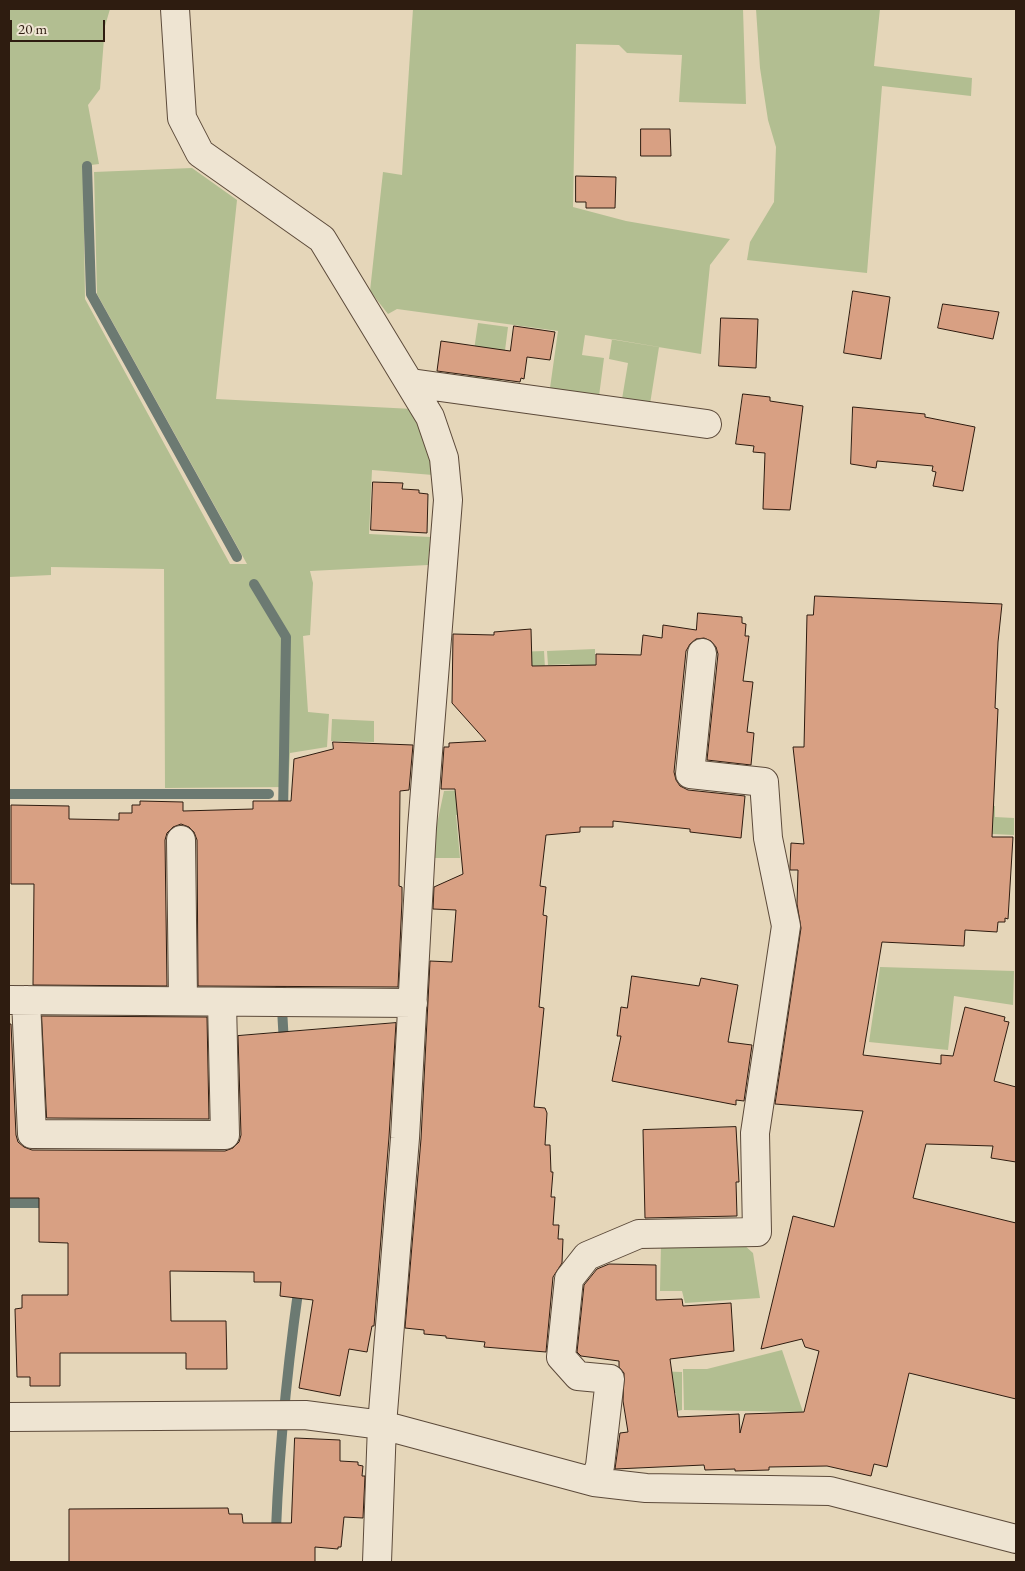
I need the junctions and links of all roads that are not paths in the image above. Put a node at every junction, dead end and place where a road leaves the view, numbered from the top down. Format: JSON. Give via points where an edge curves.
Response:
{"nodes":[{"id":1,"x":175,"y":9,"type":"edge"},
{"id":2,"x":411,"y":383,"type":"junction"},
{"id":3,"x":707,"y":424,"type":"dead end"},
{"id":4,"x":702,"y":653,"type":"dead end"},
{"id":5,"x":181,"y":840,"type":"dead end"},
{"id":6,"x":18,"y":1000,"type":"edge"},
{"id":7,"x":183,"y":1000,"type":"junction"},
{"id":8,"x":222,"y":1002,"type":"junction"},
{"id":9,"x":413,"y":1003,"type":"junction"},
{"id":10,"x":9,"y":1416,"type":"edge"},
{"id":11,"x":382,"y":1424,"type":"junction"},
{"id":12,"x":594,"y":1482,"type":"junction"},
{"id":13,"x":1016,"y":1539,"type":"edge"},
{"id":14,"x":377,"y":1562,"type":"edge"}],
"edges":[{"from":1,"to":2,"type":"street","via":[[182,118],[200,153],[322,239]]},
{"from":2,"to":3,"type":"street"},
{"from":2,"to":9,"type":"street","via":[[430,417],[444,458],[448,500],[422,828]]},
{"from":4,"to":12,"type":"street","via":[[690,774],[764,782],[768,838],[786,926],[755,1133],[757,1232],[639,1234],[587,1256],[569,1279],[561,1357],[578,1376],[610,1379],[600,1466]]},
{"from":5,"to":7,"type":"street"},
{"from":6,"to":7,"type":"street"},
{"from":6,"to":8,"type":"street","via":[[32,1134],[225,1136]]},
{"from":7,"to":8,"type":"street"},
{"from":8,"to":9,"type":"street"},
{"from":9,"to":11,"type":"street"},
{"from":10,"to":11,"type":"street","via":[[278,1414]]},
{"from":11,"to":12,"type":"street"},
{"from":11,"to":14,"type":"street"},
{"from":12,"to":13,"type":"street","via":[[646,1488],[830,1491]]}]}
